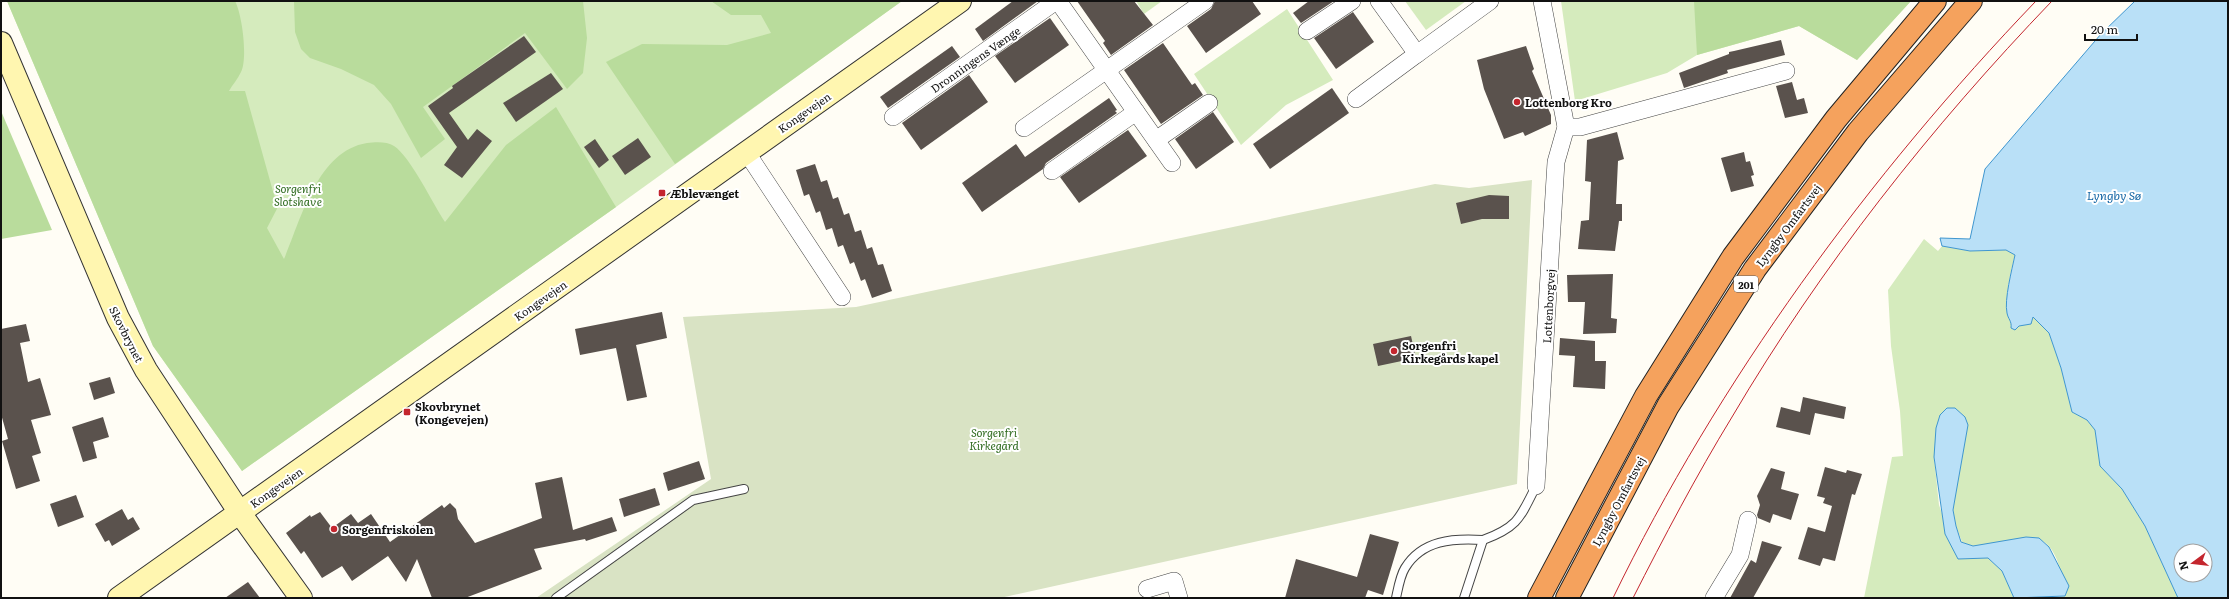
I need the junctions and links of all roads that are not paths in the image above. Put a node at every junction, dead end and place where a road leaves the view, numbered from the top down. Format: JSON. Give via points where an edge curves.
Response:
{"nodes":[{"id":1,"x":960,"y":1,"type":"edge"},
{"id":2,"x":1057,"y":1,"type":"edge"},
{"id":3,"x":1205,"y":1,"type":"edge"},
{"id":4,"x":1352,"y":1,"type":"edge"},
{"id":5,"x":1380,"y":1,"type":"edge"},
{"id":6,"x":1490,"y":1,"type":"edge"},
{"id":7,"x":1542,"y":1,"type":"edge"},
{"id":8,"x":1935,"y":1,"type":"edge"},
{"id":9,"x":1971,"y":1,"type":"edge"},
{"id":10,"x":1307,"y":31,"type":"dead end"},
{"id":11,"x":1,"y":43,"type":"edge"},
{"id":12,"x":1417,"y":54,"type":"junction"},
{"id":13,"x":1107,"y":70,"type":"junction"},
{"id":14,"x":1786,"y":71,"type":"dead end"},
{"id":15,"x":1356,"y":99,"type":"dead end"},
{"id":16,"x":1209,"y":103,"type":"dead end"},
{"id":17,"x":1136,"y":112,"type":"junction"},
{"id":18,"x":894,"y":117,"type":"dead end"},
{"id":19,"x":1566,"y":127,"type":"junction"},
{"id":20,"x":1024,"y":128,"type":"dead end"},
{"id":21,"x":1156,"y":140,"type":"junction"},
{"id":22,"x":747,"y":152,"type":"junction"},
{"id":23,"x":1172,"y":163,"type":"dead end"},
{"id":24,"x":1052,"y":171,"type":"dead end"},
{"id":25,"x":842,"y":297,"type":"dead end"},
{"id":26,"x":1536,"y":486,"type":"joint"},
{"id":27,"x":744,"y":489,"type":"dead end"},
{"id":28,"x":240,"y":513,"type":"junction"},
{"id":29,"x":1748,"y":520,"type":"dead end"},
{"id":30,"x":1483,"y":540,"type":"junction"},
{"id":31,"x":1148,"y":588,"type":"dead end"},
{"id":32,"x":119,"y":598,"type":"edge"},
{"id":33,"x":301,"y":598,"type":"edge"},
{"id":34,"x":556,"y":598,"type":"edge"},
{"id":35,"x":1179,"y":598,"type":"edge"},
{"id":36,"x":1396,"y":598,"type":"edge"},
{"id":37,"x":1464,"y":598,"type":"edge"},
{"id":38,"x":1539,"y":598,"type":"edge"},
{"id":39,"x":1567,"y":598,"type":"edge"},
{"id":40,"x":1714,"y":598,"type":"edge"}],
"edges":[{"from":1,"to":22,"type":"street","name":"Kongevejen"},
{"from":2,"to":13,"type":"street","name":"Dronningens Vænge"},
{"from":2,"to":18,"type":"street","name":"Dronningens Vænge"},
{"from":3,"to":13,"type":"street"},
{"from":4,"to":10,"type":"street"},
{"from":5,"to":12,"type":"street"},
{"from":6,"to":12,"type":"street"},
{"from":7,"to":19,"type":"street","name":"Lottenborgvej"},
{"from":8,"to":38,"type":"highway","number":"201","via":[[1836,119],[1733,257],[1646,396]]},
{"from":9,"to":39,"type":"highway","name":"Lyngby Omfartsvej","number":"201","via":[[1858,132],[1755,269],[1668,406]]},
{"from":11,"to":28,"type":"street","name":"Skovbrynet","via":[[118,318],[146,370]]},
{"from":12,"to":15,"type":"street"},
{"from":13,"to":17,"type":"street","name":"Dronningens Vænge"},
{"from":13,"to":20,"type":"street"},
{"from":14,"to":19,"type":"street","via":[[1580,127]]},
{"from":16,"to":21,"type":"street"},
{"from":17,"to":21,"type":"street","name":"Dronningens Vænge"},
{"from":17,"to":24,"type":"street"},
{"from":19,"to":26,"type":"street","name":"Lottenborgvej","via":[[1556,162]]},
{"from":21,"to":23,"type":"street","name":"Dronningens Vænge"},
{"from":22,"to":25,"type":"street"},
{"from":22,"to":28,"type":"street","name":"Kongevejen"},
{"from":26,"to":30,"type":"lane","via":[[1522,515],[1505,531]]},
{"from":27,"to":34,"type":"lane","via":[[693,500]]},
{"from":28,"to":32,"type":"street","name":"Kongevejen"},
{"from":28,"to":33,"type":"street","name":"Skovbrynet"},
{"from":29,"to":40,"type":"street","via":[[1740,555]]},
{"from":30,"to":36,"type":"lane","via":[[1455,538],[1436,543],[1419,553],[1404,568]]},
{"from":30,"to":37,"type":"lane"},
{"from":31,"to":35,"type":"street","via":[[1174,581]]}]}
